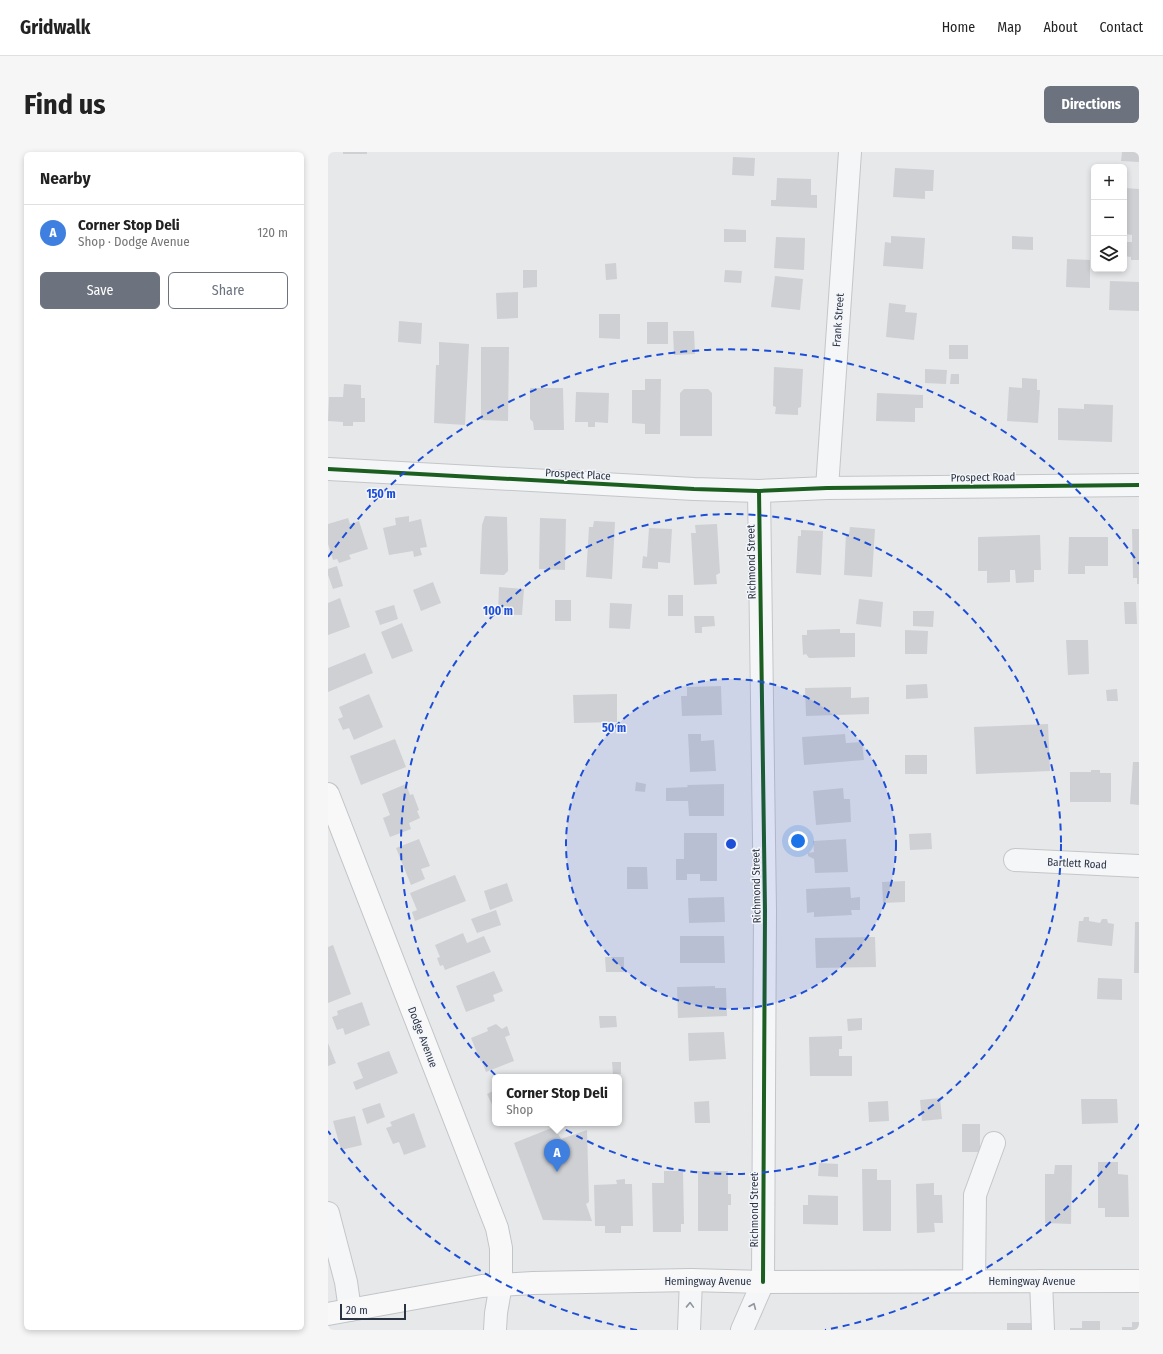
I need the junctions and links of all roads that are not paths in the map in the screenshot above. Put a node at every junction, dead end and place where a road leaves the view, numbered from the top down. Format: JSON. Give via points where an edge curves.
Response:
{"nodes":[{"id":1,"x":850,"y":152,"type":"edge"},
{"id":2,"x":328,"y":469,"type":"edge"},
{"id":3,"x":1139,"y":484,"type":"edge"},
{"id":4,"x":827,"y":488,"type":"junction"},
{"id":5,"x":759,"y":490,"type":"junction"},
{"id":6,"x":328,"y":794,"type":"edge"},
{"id":7,"x":1016,"y":860,"type":"dead end"},
{"id":8,"x":1139,"y":866,"type":"edge"},
{"id":9,"x":994,"y":1143,"type":"dead end"},
{"id":10,"x":328,"y":1213,"type":"edge"},
{"id":11,"x":691,"y":1280,"type":"junction"},
{"id":12,"x":974,"y":1281,"type":"junction"},
{"id":13,"x":1041,"y":1281,"type":"junction"},
{"id":14,"x":1139,"y":1281,"type":"edge"},
{"id":15,"x":763,"y":1282,"type":"junction"},
{"id":16,"x":502,"y":1284,"type":"junction"},
{"id":17,"x":350,"y":1310,"type":"junction"},
{"id":18,"x":328,"y":1314,"type":"edge"},
{"id":19,"x":495,"y":1330,"type":"edge"},
{"id":20,"x":689,"y":1330,"type":"edge"},
{"id":21,"x":742,"y":1330,"type":"edge"},
{"id":22,"x":1043,"y":1330,"type":"edge"}],
"edges":[{"from":1,"to":4,"type":"street","name":"Frank Street"},
{"from":2,"to":5,"type":"street","name":"Prospect Place","via":[[694,489]]},
{"from":3,"to":4,"type":"street","name":"Prospect Road"},
{"from":4,"to":5,"type":"street","name":"Prospect Place"},
{"from":5,"to":15,"type":"street","name":"Richmond Street","via":[[765,910]]},
{"from":6,"to":16,"type":"main road","name":"Dodge Avenue","via":[[497,1228],[501,1248]]},
{"from":7,"to":8,"type":"street","name":"Bartlett Road"},
{"from":9,"to":12,"type":"street","via":[[975,1195]]},
{"from":10,"to":17,"type":"street","via":[[346,1282]]},
{"from":11,"to":15,"type":"main road","name":"Hemingway Avenue"},
{"from":11,"to":16,"type":"main road","name":"Hemingway Avenue"},
{"from":20,"to":11,"type":"street","one_way":true},
{"from":12,"to":13,"type":"main road","name":"Hemingway Avenue"},
{"from":12,"to":15,"type":"main road","name":"Hemingway Avenue"},
{"from":13,"to":14,"type":"main road","name":"Hemingway Avenue"},
{"from":13,"to":22,"type":"street"},
{"from":21,"to":15,"type":"street","one_way":true},
{"from":16,"to":17,"type":"main road","name":"Hemingway Avenue"},
{"from":16,"to":19,"type":"street"},
{"from":17,"to":18,"type":"main road","name":"Hemingway Avenue"}]}
